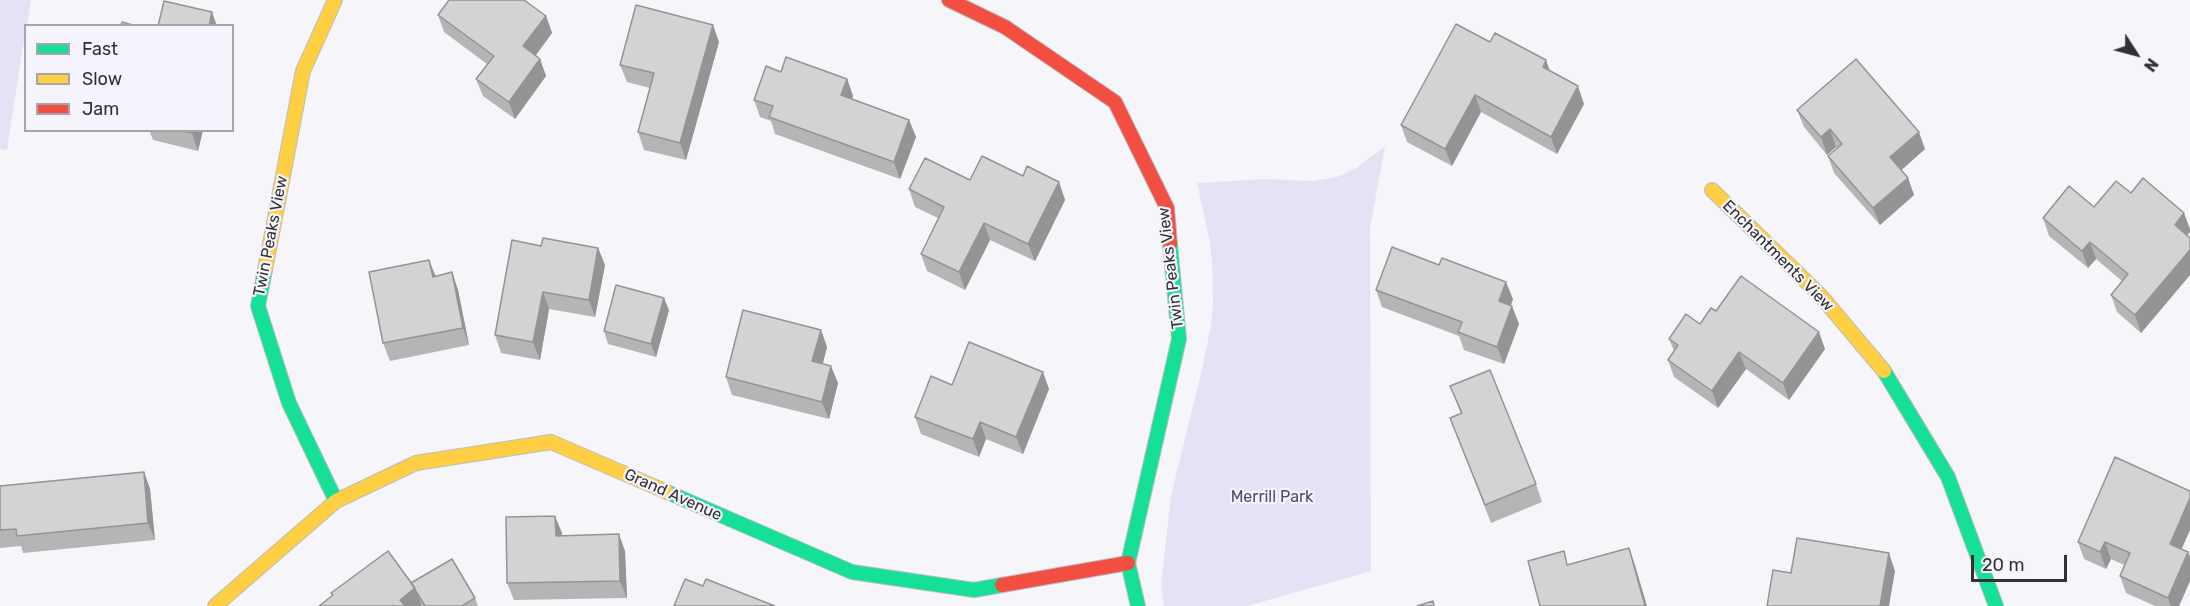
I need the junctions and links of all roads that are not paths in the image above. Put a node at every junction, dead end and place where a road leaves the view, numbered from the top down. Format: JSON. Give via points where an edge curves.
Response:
{"nodes":[{"id":1,"x":335,"y":0,"type":"edge"},
{"id":2,"x":949,"y":0,"type":"edge"},
{"id":3,"x":1712,"y":190,"type":"dead end"},
{"id":4,"x":336,"y":501,"type":"junction"},
{"id":5,"x":1128,"y":563,"type":"junction"},
{"id":6,"x":215,"y":606,"type":"edge"},
{"id":7,"x":1138,"y":606,"type":"edge"},
{"id":8,"x":1996,"y":606,"type":"edge"}],
"edges":[{"from":1,"to":4,"type":"street","name":"Twin Peaks View","via":[[303,70],[258,306],[289,403]]},
{"from":2,"to":5,"type":"street","name":"Twin Peaks View","via":[[1005,27],[1115,102],[1167,208],[1179,339]]},
{"from":3,"to":8,"type":"street","name":"Enchantments View","via":[[1820,295],[1886,374],[1948,477]]},
{"from":4,"to":5,"type":"street","name":"Grand Avenue","via":[[417,463],[551,442],[852,572],[974,590]]},
{"from":4,"to":6,"type":"street","name":"Grand Avenue"},
{"from":5,"to":7,"type":"street"}]}
